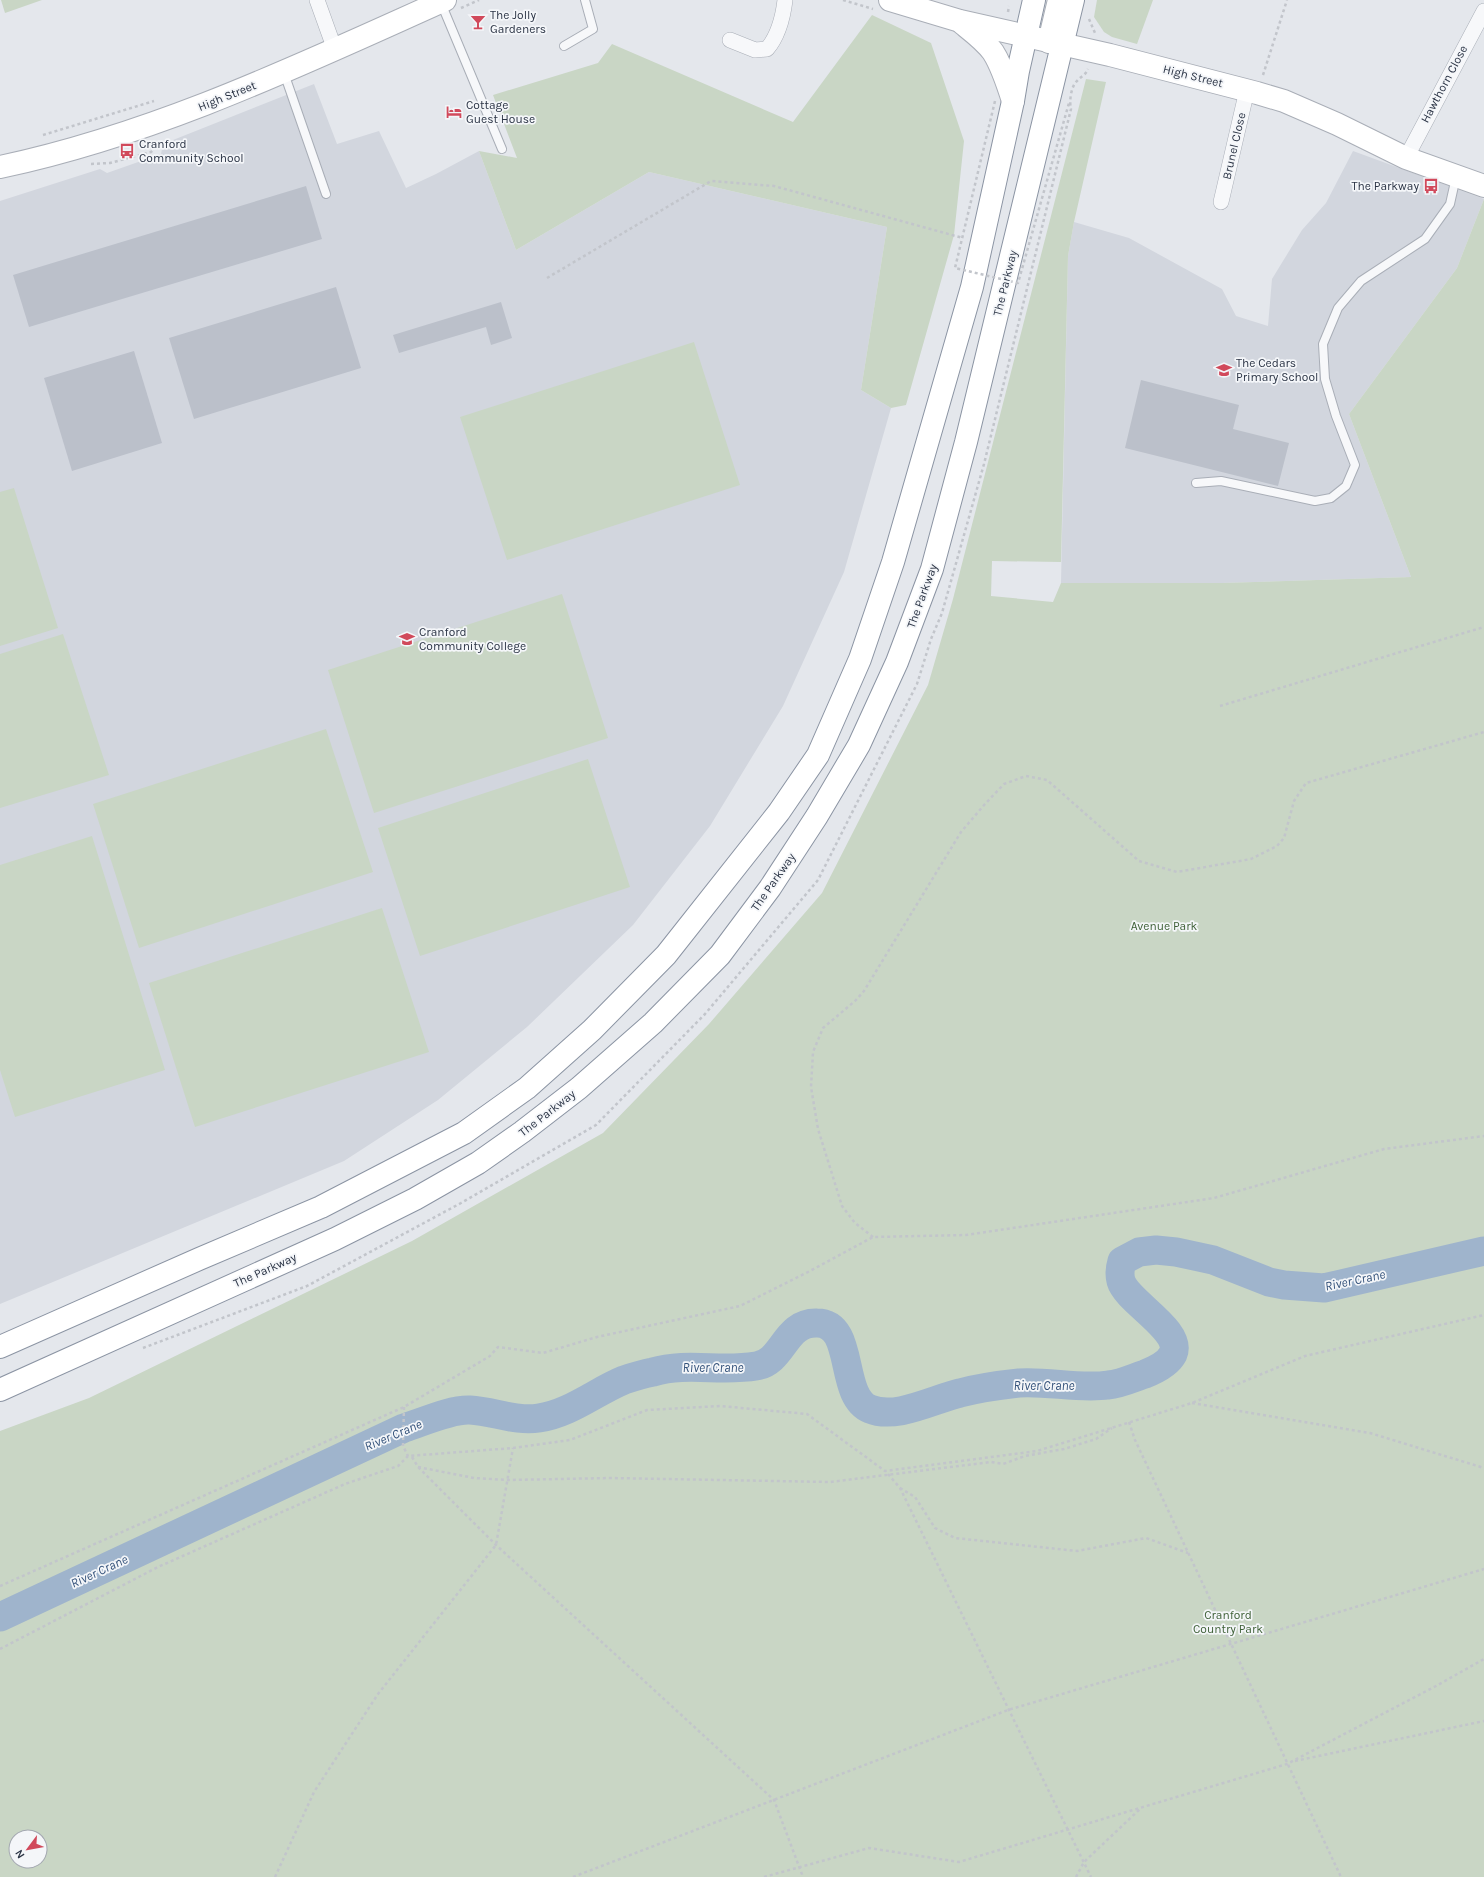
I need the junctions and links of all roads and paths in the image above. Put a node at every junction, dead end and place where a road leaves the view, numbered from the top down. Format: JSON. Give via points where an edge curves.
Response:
{"nodes":[{"id":1,"x":317,"y":0,"type":"edge"},
{"id":2,"x":585,"y":0,"type":"edge"},
{"id":3,"x":785,"y":0,"type":"edge"},
{"id":4,"x":890,"y":0,"type":"edge"},
{"id":5,"x":1034,"y":0,"type":"edge"},
{"id":6,"x":1058,"y":0,"type":"edge"},
{"id":7,"x":1073,"y":0,"type":"edge"},
{"id":8,"x":1287,"y":0,"type":"edge"},
{"id":9,"x":443,"y":1,"type":"edge"},
{"id":10,"x":1009,"y":6,"type":"dead end"},
{"id":11,"x":1484,"y":11,"type":"edge"},
{"id":12,"x":1008,"y":12,"type":"dead end"},
{"id":13,"x":1090,"y":14,"type":"dead end"},
{"id":14,"x":960,"y":21,"type":"junction"},
{"id":15,"x":1025,"y":36,"type":"junction"},
{"id":16,"x":1094,"y":38,"type":"dead end"},
{"id":17,"x":730,"y":40,"type":"dead end"},
{"id":18,"x":1056,"y":43,"type":"junction"},
{"id":19,"x":564,"y":46,"type":"dead end"},
{"id":20,"x":335,"y":50,"type":"junction"},
{"id":21,"x":1088,"y":66,"type":"dead end"},
{"id":22,"x":284,"y":72,"type":"junction"},
{"id":23,"x":1252,"y":91,"type":"junction"},
{"id":24,"x":159,"y":99,"type":"dead end"},
{"id":25,"x":1004,"y":101,"type":"junction"},
{"id":26,"x":1069,"y":103,"type":"junction"},
{"id":27,"x":40,"y":136,"type":"dead end"},
{"id":28,"x":502,"y":149,"type":"dead end"},
{"id":29,"x":1406,"y":158,"type":"junction"},
{"id":30,"x":0,"y":167,"type":"edge"},
{"id":31,"x":1456,"y":177,"type":"junction"},
{"id":32,"x":1484,"y":186,"type":"edge"},
{"id":33,"x":326,"y":194,"type":"dead end"},
{"id":34,"x":1222,"y":202,"type":"dead end"},
{"id":35,"x":963,"y":238,"type":"junction"},
{"id":36,"x":547,"y":278,"type":"dead end"},
{"id":37,"x":1196,"y":483,"type":"dead end"},
{"id":38,"x":1484,"y":627,"type":"edge"},
{"id":39,"x":1220,"y":706,"type":"dead end"},
{"id":40,"x":1484,"y":732,"type":"edge"},
{"id":41,"x":1484,"y":1136,"type":"edge"},
{"id":42,"x":873,"y":1236,"type":"junction"},
{"id":43,"x":1484,"y":1315,"type":"edge"},
{"id":44,"x":0,"y":1347,"type":"edge"},
{"id":45,"x":136,"y":1351,"type":"dead end"},
{"id":46,"x":0,"y":1390,"type":"edge"},
{"id":47,"x":1192,"y":1403,"type":"junction"},
{"id":48,"x":404,"y":1407,"type":"junction"},
{"id":49,"x":1129,"y":1422,"type":"junction"},
{"id":50,"x":1114,"y":1427,"type":"junction"},
{"id":51,"x":513,"y":1448,"type":"junction"},
{"id":52,"x":408,"y":1456,"type":"junction"},
{"id":53,"x":412,"y":1456,"type":"junction"},
{"id":54,"x":418,"y":1467,"type":"junction"},
{"id":55,"x":1484,"y":1468,"type":"edge"},
{"id":56,"x":885,"y":1471,"type":"junction"},
{"id":57,"x":889,"y":1475,"type":"junction"},
{"id":58,"x":508,"y":1480,"type":"junction"},
{"id":59,"x":900,"y":1488,"type":"junction"},
{"id":60,"x":496,"y":1545,"type":"junction"},
{"id":61,"x":1188,"y":1553,"type":"junction"},
{"id":62,"x":1484,"y":1569,"type":"edge"},
{"id":63,"x":0,"y":1586,"type":"edge"},
{"id":64,"x":1231,"y":1644,"type":"junction"},
{"id":65,"x":0,"y":1650,"type":"edge"},
{"id":66,"x":1484,"y":1659,"type":"edge"},
{"id":67,"x":1008,"y":1710,"type":"junction"},
{"id":68,"x":1484,"y":1721,"type":"edge"},
{"id":69,"x":1289,"y":1763,"type":"junction"},
{"id":70,"x":774,"y":1800,"type":"junction"},
{"id":71,"x":1142,"y":1807,"type":"junction"},
{"id":72,"x":1068,"y":1830,"type":"junction"},
{"id":73,"x":1084,"y":1862,"type":"junction"},
{"id":74,"x":799,"y":1867,"type":"junction"},
{"id":75,"x":275,"y":1877,"type":"edge"},
{"id":76,"x":573,"y":1877,"type":"edge"},
{"id":77,"x":764,"y":1877,"type":"edge"},
{"id":78,"x":803,"y":1877,"type":"edge"},
{"id":79,"x":1076,"y":1877,"type":"edge"},
{"id":80,"x":1091,"y":1877,"type":"edge"},
{"id":81,"x":1341,"y":1877,"type":"edge"}],
"edges":[{"from":1,"to":20,"type":"street"},
{"from":2,"to":19,"type":"lane","via":[[593,29]]},
{"from":3,"to":17,"type":"street","via":[[774,40],[767,49],[755,50]]},
{"from":4,"to":14,"type":"main road","name":"High Street"},
{"from":5,"to":15,"type":"main road"},
{"from":6,"to":18,"type":"main road"},
{"from":7,"to":18,"type":"main road","name":"The Parkway"},
{"from":8,"to":23,"type":"path"},
{"from":9,"to":20,"type":"main road","name":"High Street"},
{"from":9,"to":28,"type":"lane"},
{"from":10,"to":12,"type":"path"},
{"from":11,"to":29,"type":"street","name":"Hawthorn Close"},
{"from":13,"to":16,"type":"path","via":[[1089,21],[1095,33]]},
{"from":14,"to":15,"type":"main road","name":"High Street"},
{"from":14,"to":25,"type":"main road","via":[[993,52],[1007,81]]},
{"from":15,"to":18,"type":"main road","name":"High Street"},
{"from":15,"to":25,"type":"main road"},
{"from":18,"to":23,"type":"main road","name":"High Street"},
{"from":18,"to":46,"type":"main road","name":"The Parkway","via":[[957,476],[932,569],[897,662],[859,745],[770,888],[720,956],[653,1023],[579,1088],[478,1163],[415,1199],[335,1239]]},
{"from":20,"to":22,"type":"main road","name":"High Street"},
{"from":21,"to":26,"type":"path","via":[[1087,73],[1075,82]]},
{"from":22,"to":30,"type":"main road","name":"High Street","via":[[178,116]]},
{"from":22,"to":33,"type":"lane"},
{"from":23,"to":29,"type":"main road","name":"High Street","via":[[1284,101],[1337,124]]},
{"from":23,"to":34,"type":"street","name":"Brunel Close"},
{"from":24,"to":27,"type":"path"},
{"from":25,"to":35,"type":"path","bridge":true},
{"from":25,"to":44,"type":"main road","via":[[967,302],[893,562],[860,659],[818,756],[779,812],[666,955],[592,1030],[527,1088],[464,1132],[321,1207]]},
{"from":26,"to":35,"type":"path","bridge":true,"via":[[1018,283],[955,268]]},
{"from":26,"to":45,"type":"path","via":[[1071,109],[984,464],[942,613],[916,684],[818,880],[705,1014],[596,1125],[461,1203],[307,1286]]},
{"from":29,"to":31,"type":"main road","name":"High Street"},
{"from":31,"to":32,"type":"main road","name":"High Street"},
{"from":31,"to":37,"type":"lane","via":[[1450,204],[1425,238],[1361,281],[1338,308],[1323,344],[1325,379],[1355,465],[1346,486],[1331,498],[1315,501],[1221,481]]},
{"from":35,"to":36,"type":"path","via":[[774,186],[711,180]]},
{"from":38,"to":39,"type":"path"},
{"from":40,"to":42,"type":"path","via":[[1306,783],[1294,801],[1284,838],[1277,846],[1251,859],[1177,872],[1139,860],[1046,780],[1026,776],[1004,784],[961,832],[864,991],[823,1028],[813,1052],[812,1094],[818,1129],[836,1190],[842,1206],[856,1223]]},
{"from":41,"to":42,"type":"path","via":[[1384,1149],[1214,1198],[966,1235]]},
{"from":42,"to":48,"type":"path","via":[[740,1306],[597,1337],[543,1353],[498,1347],[490,1356]]},
{"from":43,"to":47,"type":"path","via":[[1305,1356]]},
{"from":47,"to":49,"type":"path"},
{"from":47,"to":55,"type":"path","via":[[1370,1433]]},
{"from":48,"to":52,"type":"path","via":[[403,1446]]},
{"from":48,"to":63,"type":"path"},
{"from":49,"to":50,"type":"path"},
{"from":49,"to":61,"type":"path"},
{"from":50,"to":56,"type":"path","via":[[1037,1451]]},
{"from":50,"to":57,"type":"path","via":[[1096,1439],[1064,1449],[1025,1456],[1003,1464],[991,1462]]},
{"from":51,"to":53,"type":"path"},
{"from":51,"to":56,"type":"path","via":[[570,1440],[647,1410],[720,1406],[807,1414]]},
{"from":51,"to":58,"type":"path"},
{"from":52,"to":53,"type":"path"},
{"from":52,"to":65,"type":"path","via":[[398,1466],[345,1484],[158,1567]]},
{"from":53,"to":54,"type":"path"},
{"from":54,"to":58,"type":"path","via":[[474,1478]]},
{"from":54,"to":60,"type":"path"},
{"from":56,"to":57,"type":"path"},
{"from":57,"to":58,"type":"path","via":[[830,1482],[610,1478]]},
{"from":57,"to":59,"type":"path"},
{"from":58,"to":60,"type":"path"},
{"from":59,"to":61,"type":"path","via":[[915,1497],[935,1528],[955,1538],[1077,1551],[1146,1538]]},
{"from":59,"to":67,"type":"path"},
{"from":60,"to":70,"type":"path"},
{"from":60,"to":75,"type":"path","via":[[378,1694],[314,1792]]},
{"from":61,"to":64,"type":"path"},
{"from":62,"to":64,"type":"path"},
{"from":64,"to":67,"type":"path"},
{"from":64,"to":69,"type":"path"},
{"from":66,"to":69,"type":"path"},
{"from":67,"to":70,"type":"path"},
{"from":67,"to":72,"type":"path"},
{"from":68,"to":69,"type":"path"},
{"from":69,"to":71,"type":"path"},
{"from":69,"to":81,"type":"path"},
{"from":70,"to":74,"type":"path"},
{"from":70,"to":76,"type":"path"},
{"from":71,"to":72,"type":"path"},
{"from":71,"to":73,"type":"path"},
{"from":72,"to":73,"type":"path"},
{"from":72,"to":74,"type":"path","via":[[959,1862],[870,1848]]},
{"from":73,"to":79,"type":"path"},
{"from":73,"to":80,"type":"path"},
{"from":74,"to":77,"type":"path"},
{"from":74,"to":78,"type":"path"}]}
